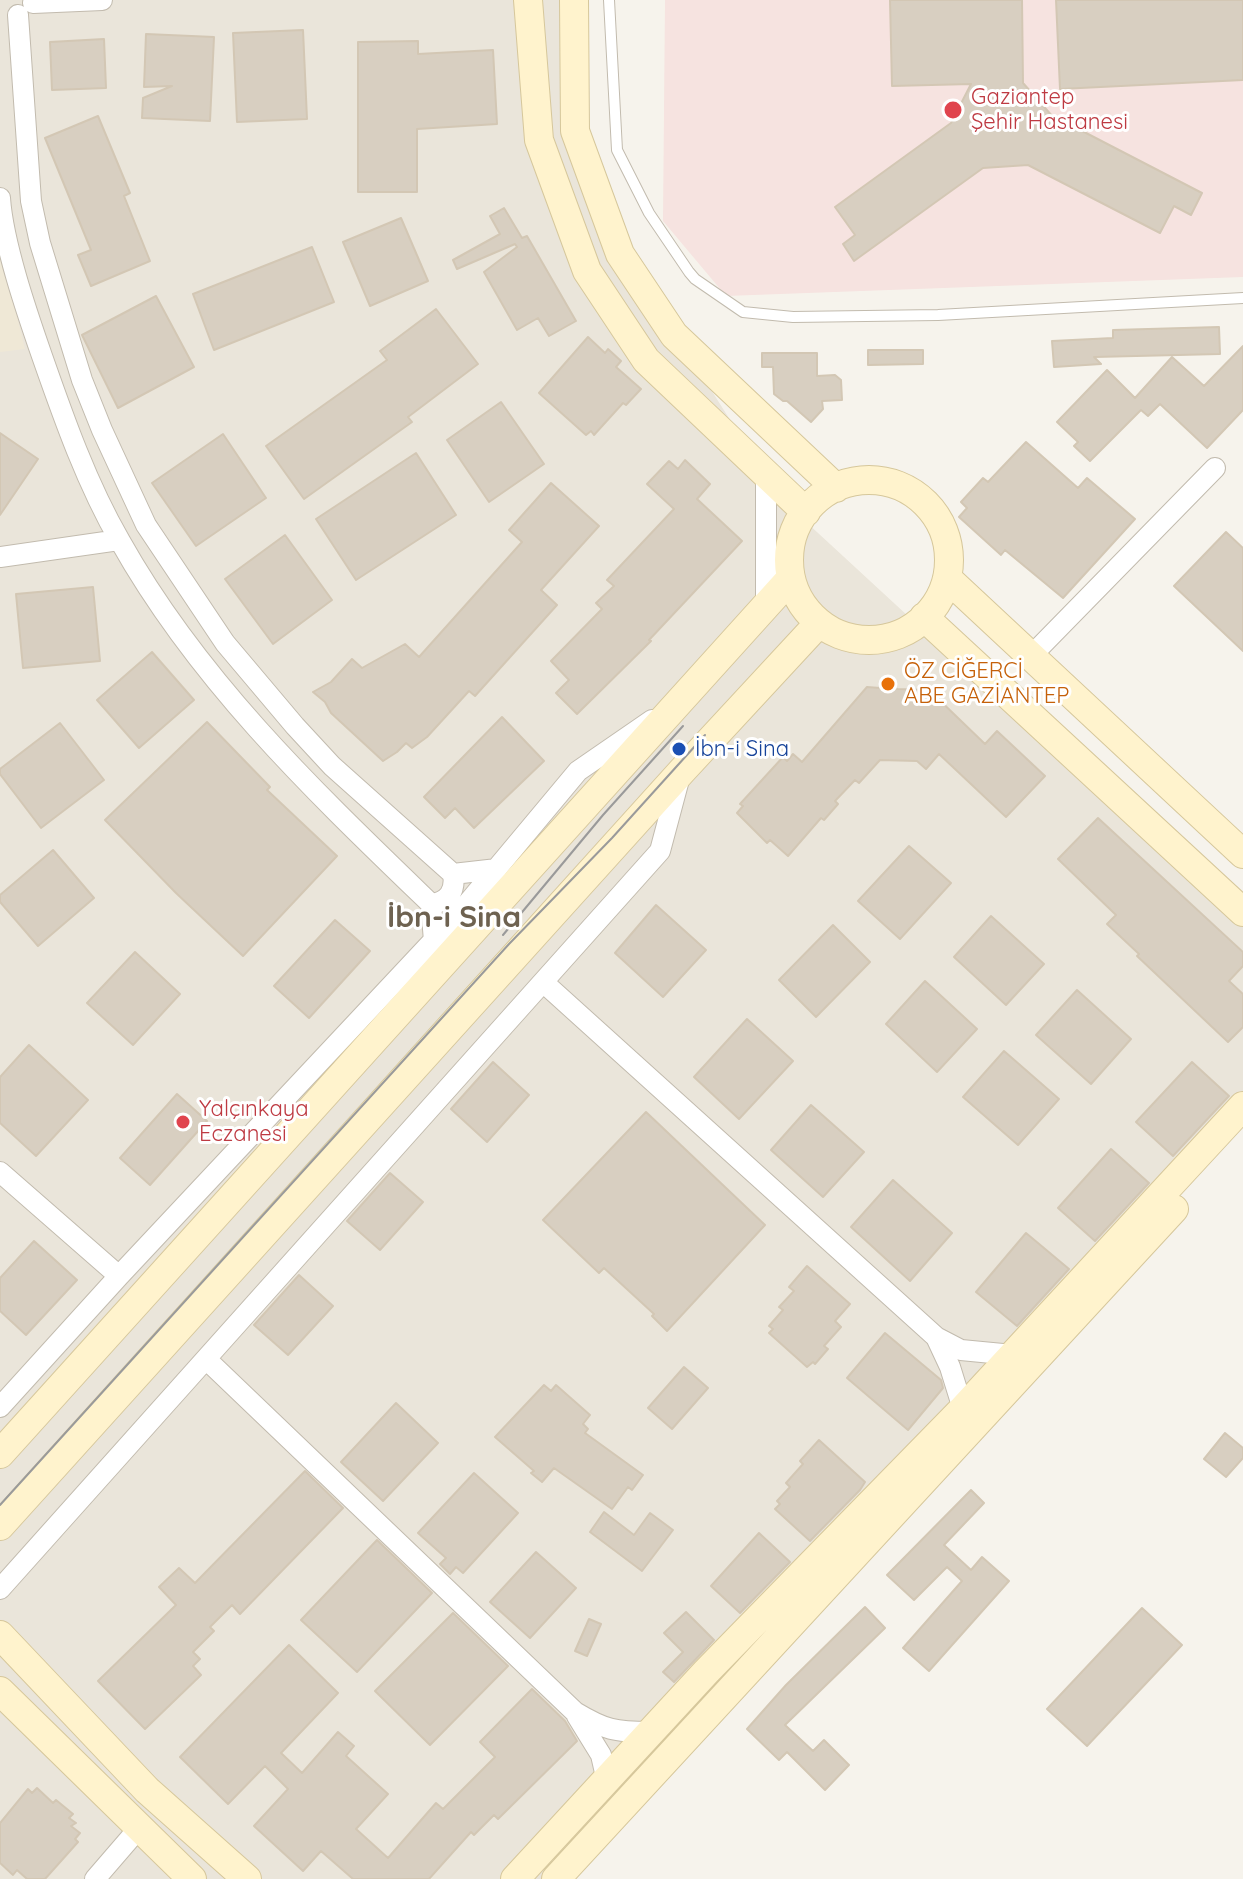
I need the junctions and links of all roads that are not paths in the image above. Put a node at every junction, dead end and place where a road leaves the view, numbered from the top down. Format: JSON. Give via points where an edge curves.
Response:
{"nodes":[{"id":1,"x":102,"y":0,"type":"edge"},
{"id":2,"x":528,"y":0,"type":"edge"},
{"id":3,"x":574,"y":0,"type":"edge"},
{"id":4,"x":609,"y":0,"type":"edge"},
{"id":5,"x":22,"y":9,"type":"edge"},
{"id":6,"x":0,"y":198,"type":"edge"},
{"id":7,"x":1243,"y":298,"type":"edge"},
{"id":8,"x":1215,"y":468,"type":"dead end"},
{"id":9,"x":766,"y":477,"type":"junction"},
{"id":10,"x":836,"y":488,"type":"junction"},
{"id":11,"x":806,"y":512,"type":"junction"},
{"id":12,"x":119,"y":540,"type":"junction"},
{"id":13,"x":0,"y":557,"type":"edge"},
{"id":14,"x":791,"y":578,"type":"junction"},
{"id":15,"x":947,"y":578,"type":"junction"},
{"id":16,"x":766,"y":605,"type":"junction"},
{"id":17,"x":924,"y":617,"type":"junction"},
{"id":18,"x":819,"y":623,"type":"junction"},
{"id":19,"x":1032,"y":655,"type":"junction"},
{"id":20,"x":685,"y":697,"type":"junction"},
{"id":21,"x":681,"y":772,"type":"junction"},
{"id":22,"x":1243,"y":854,"type":"edge"},
{"id":23,"x":497,"y":869,"type":"junction"},
{"id":24,"x":453,"y":874,"type":"junction"},
{"id":25,"x":431,"y":904,"type":"junction"},
{"id":26,"x":1243,"y":912,"type":"edge"},
{"id":27,"x":434,"y":941,"type":"junction"},
{"id":28,"x":543,"y":982,"type":"junction"},
{"id":29,"x":1243,"y":1106,"type":"edge"},
{"id":30,"x":1243,"y":1134,"type":"edge"},
{"id":31,"x":0,"y":1172,"type":"edge"},
{"id":32,"x":119,"y":1276,"type":"junction"},
{"id":33,"x":936,"y":1337,"type":"junction"},
{"id":34,"x":1013,"y":1355,"type":"junction"},
{"id":35,"x":206,"y":1359,"type":"junction"},
{"id":36,"x":0,"y":1407,"type":"edge"},
{"id":37,"x":963,"y":1409,"type":"junction"},
{"id":38,"x":0,"y":1454,"type":"edge"},
{"id":39,"x":0,"y":1526,"type":"edge"},
{"id":40,"x":0,"y":1589,"type":"edge"},
{"id":41,"x":1,"y":1637,"type":"edge"},
{"id":42,"x":0,"y":1691,"type":"edge"},
{"id":43,"x":575,"y":1712,"type":"junction"},
{"id":44,"x":650,"y":1732,"type":"junction"},
{"id":45,"x":607,"y":1781,"type":"junction"},
{"id":46,"x":139,"y":1828,"type":"junction"},
{"id":47,"x":95,"y":1879,"type":"edge"},
{"id":48,"x":192,"y":1879,"type":"edge"},
{"id":49,"x":247,"y":1879,"type":"edge"},
{"id":50,"x":515,"y":1879,"type":"edge"},
{"id":51,"x":556,"y":1879,"type":"edge"}],
"edges":[{"from":1,"to":5,"type":"street"},
{"from":2,"to":9,"type":"street","via":[[539,140],[587,271],[646,360]]},
{"from":3,"to":10,"type":"street","via":[[575,131],[620,254],[674,335]]},
{"from":4,"to":7,"type":"lane","via":[[617,150],[649,213],[689,272],[743,312],[793,317],[938,315]]},
{"from":5,"to":24,"type":"street","via":[[31,201],[40,243],[82,380],[146,525],[225,643],[295,726]]},
{"from":6,"to":12,"type":"street","via":[[54,391]]},
{"from":8,"to":19,"type":"street"},
{"from":9,"to":11,"type":"street"},
{"from":9,"to":16,"type":"street"},
{"from":10,"to":11,"type":"street"},
{"from":10,"to":15,"type":"street","via":[[880,480],[905,487],[926,502],[941,523],[949,549]]},
{"from":11,"to":14,"type":"street","via":[[789,553]]},
{"from":12,"to":13,"type":"street"},
{"from":12,"to":25,"type":"street","via":[[172,622],[236,705]]},
{"from":14,"to":16,"type":"street"},
{"from":14,"to":18,"type":"street"},
{"from":15,"to":17,"type":"street"},
{"from":15,"to":19,"type":"street"},
{"from":16,"to":20,"type":"street"},
{"from":17,"to":18,"type":"street","via":[[897,635],[870,641],[843,636]]},
{"from":17,"to":26,"type":"street"},
{"from":18,"to":21,"type":"street"},
{"from":19,"to":22,"type":"street"},
{"from":20,"to":23,"type":"street","via":[[578,771]]},
{"from":20,"to":38,"type":"street"},
{"from":21,"to":28,"type":"street","via":[[660,851]]},
{"from":21,"to":39,"type":"street"},
{"from":23,"to":24,"type":"street"},
{"from":23,"to":27,"type":"street"},
{"from":24,"to":25,"type":"street","via":[[451,894]]},
{"from":25,"to":27,"type":"street"},
{"from":27,"to":32,"type":"street"},
{"from":28,"to":33,"type":"street"},
{"from":28,"to":35,"type":"street"},
{"from":29,"to":34,"type":"street"},
{"from":30,"to":51,"type":"street"},
{"from":31,"to":32,"type":"street"},
{"from":32,"to":36,"type":"street"},
{"from":33,"to":34,"type":"street","via":[[961,1350]]},
{"from":33,"to":37,"type":"street"},
{"from":34,"to":37,"type":"street"},
{"from":35,"to":40,"type":"street"},
{"from":35,"to":43,"type":"street"},
{"from":37,"to":44,"type":"street"},
{"from":41,"to":49,"type":"street","via":[[147,1790]]},
{"from":42,"to":46,"type":"street"},
{"from":43,"to":44,"type":"street","via":[[602,1728]]},
{"from":43,"to":45,"type":"street","via":[[601,1755]]},
{"from":44,"to":45,"type":"street"},
{"from":45,"to":50,"type":"street"},
{"from":46,"to":47,"type":"street"},
{"from":46,"to":48,"type":"street"}]}
